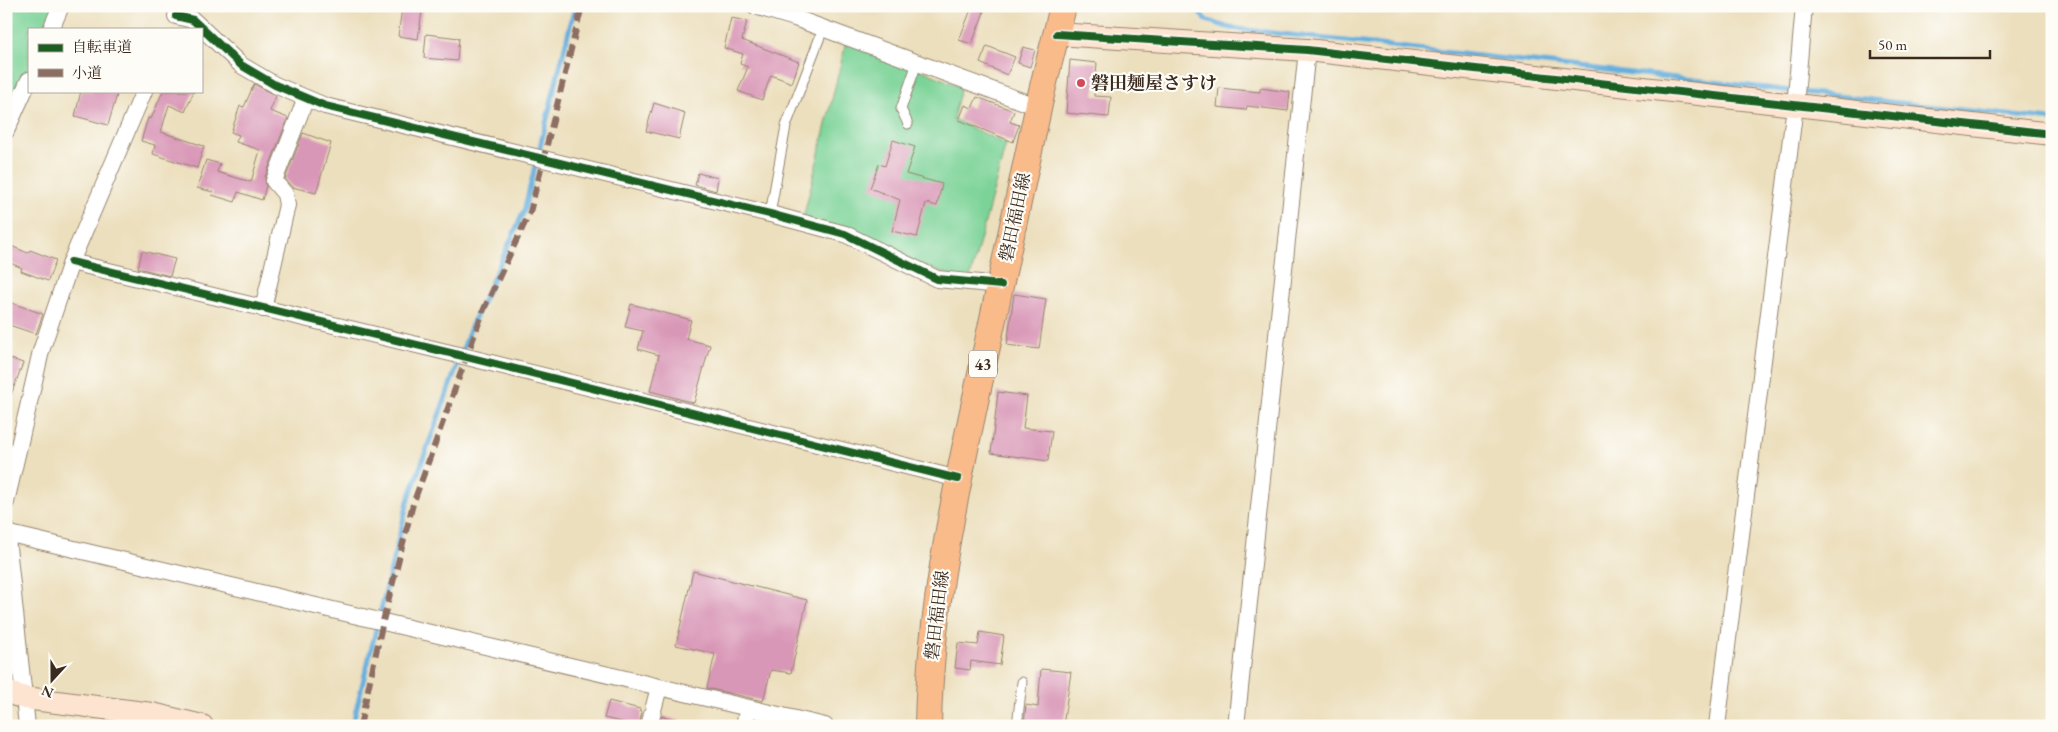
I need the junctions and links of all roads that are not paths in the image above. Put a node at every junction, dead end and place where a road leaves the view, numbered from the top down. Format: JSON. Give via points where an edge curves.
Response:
{"nodes":[{"id":1,"x":60,"y":6,"type":"edge"},
{"id":2,"x":755,"y":6,"type":"edge"},
{"id":3,"x":1063,"y":6,"type":"edge"},
{"id":4,"x":1804,"y":6,"type":"edge"},
{"id":5,"x":797,"y":12,"type":"edge"},
{"id":6,"x":176,"y":17,"type":"edge"},
{"id":7,"x":51,"y":28,"type":"edge"},
{"id":8,"x":202,"y":28,"type":"edge"},
{"id":9,"x":202,"y":28,"type":"edge"},
{"id":10,"x":823,"y":29,"type":"junction"},
{"id":11,"x":1057,"y":34,"type":"junction"},
{"id":12,"x":1307,"y":50,"type":"junction"},
{"id":13,"x":917,"y":63,"type":"junction"},
{"id":14,"x":28,"y":82,"type":"edge"},
{"id":15,"x":144,"y":92,"type":"edge"},
{"id":16,"x":306,"y":98,"type":"junction"},
{"id":17,"x":1795,"y":106,"type":"junction"},
{"id":18,"x":1038,"y":107,"type":"junction"},
{"id":19,"x":908,"y":124,"type":"dead end"},
{"id":20,"x":6,"y":131,"type":"edge"},
{"id":21,"x":2052,"y":134,"type":"edge"},
{"id":22,"x":770,"y":214,"type":"junction"},
{"id":23,"x":71,"y":262,"type":"junction"},
{"id":24,"x":1001,"y":284,"type":"junction"},
{"id":25,"x":263,"y":309,"type":"junction"},
{"id":26,"x":958,"y":479,"type":"junction"},
{"id":27,"x":6,"y":502,"type":"edge"},
{"id":28,"x":6,"y":528,"type":"edge"},
{"id":29,"x":6,"y":533,"type":"edge"},
{"id":30,"x":1022,"y":682,"type":"dead end"},
{"id":31,"x":659,"y":687,"type":"junction"},
{"id":32,"x":16,"y":695,"type":"edge"},
{"id":33,"x":748,"y":708,"type":"junction"},
{"id":34,"x":28,"y":726,"type":"edge"},
{"id":35,"x":202,"y":726,"type":"edge"},
{"id":36,"x":649,"y":726,"type":"edge"},
{"id":37,"x":744,"y":726,"type":"edge"},
{"id":38,"x":825,"y":726,"type":"edge"},
{"id":39,"x":928,"y":726,"type":"edge"},
{"id":40,"x":1017,"y":726,"type":"edge"},
{"id":41,"x":1236,"y":726,"type":"edge"},
{"id":42,"x":1717,"y":726,"type":"edge"}],
"edges":[{"from":1,"to":7,"type":"street"},
{"from":2,"to":5,"type":"street"},
{"from":3,"to":11,"type":"main road","name":"磐田福田線","number":"43"},
{"from":4,"to":17,"type":"street"},
{"from":5,"to":10,"type":"street"},
{"from":6,"to":9,"type":"street","via":[[193,20]]},
{"from":8,"to":16,"type":"street","via":[[241,65]]},
{"from":10,"to":13,"type":"street"},
{"from":10,"to":22,"type":"lane","via":[[786,126]]},
{"from":11,"to":12,"type":"street"},
{"from":11,"to":18,"type":"main road","name":"磐田福田線","number":"43"},
{"from":12,"to":17,"type":"street"},
{"from":12,"to":41,"type":"street"},
{"from":13,"to":18,"type":"street"},
{"from":13,"to":19,"type":"lane","via":[[901,109]]},
{"from":14,"to":20,"type":"street"},
{"from":15,"to":23,"type":"street"},
{"from":16,"to":22,"type":"street","via":[[325,106]]},
{"from":16,"to":25,"type":"street","via":[[274,181],[285,194],[287,205]]},
{"from":17,"to":21,"type":"street"},
{"from":17,"to":42,"type":"street"},
{"from":18,"to":24,"type":"main road","name":"磐田福田線","number":"43"},
{"from":22,"to":24,"type":"street","via":[[845,234],[937,279]]},
{"from":23,"to":25,"type":"street"},
{"from":23,"to":27,"type":"street","via":[[41,351]]},
{"from":24,"to":26,"type":"main road","name":"磐田福田線","number":"43"},
{"from":25,"to":26,"type":"street"},
{"from":26,"to":39,"type":"main road","name":"磐田福田線","number":"43","via":[[937,606],[928,690]]},
{"from":28,"to":29,"type":"street"},
{"from":29,"to":31,"type":"street"},
{"from":29,"to":32,"type":"street"},
{"from":30,"to":40,"type":"lane"},
{"from":31,"to":33,"type":"street"},
{"from":31,"to":36,"type":"street"},
{"from":32,"to":34,"type":"street"},
{"from":32,"to":35,"type":"street","via":[[152,714]]},
{"from":33,"to":37,"type":"street"},
{"from":33,"to":38,"type":"street"}]}
